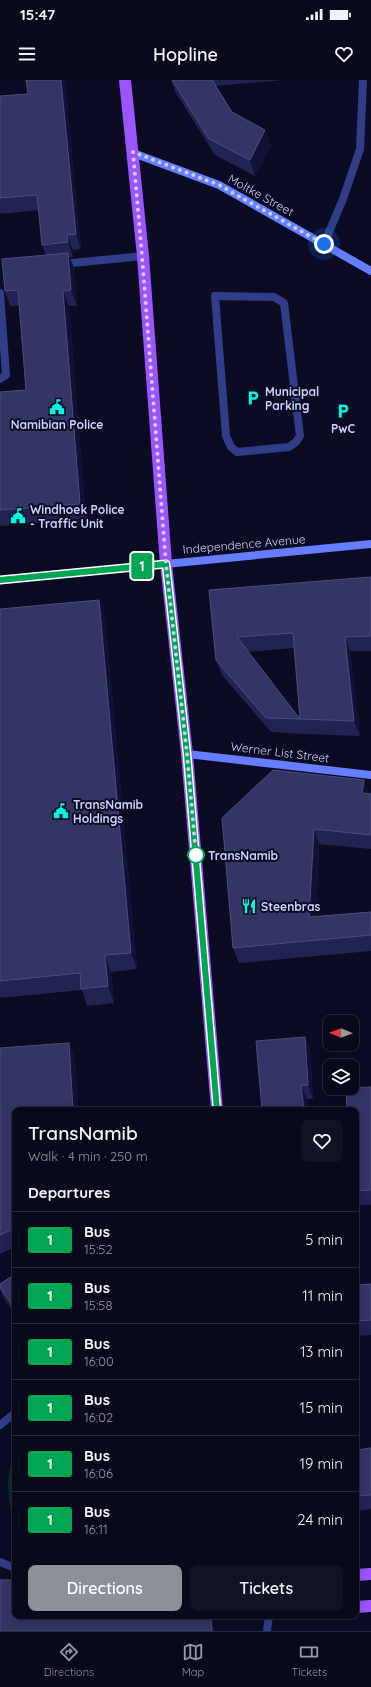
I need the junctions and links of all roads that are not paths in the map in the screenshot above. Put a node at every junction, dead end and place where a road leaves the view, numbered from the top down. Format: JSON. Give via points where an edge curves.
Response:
{"nodes":[{"id":1,"x":125,"y":80,"type":"edge"},
{"id":2,"x":364,"y":80,"type":"edge"},
{"id":3,"x":133,"y":152,"type":"junction"},
{"id":4,"x":324,"y":244,"type":"junction"},
{"id":5,"x":142,"y":256,"type":"junction"},
{"id":6,"x":55,"y":264,"type":"edge"},
{"id":7,"x":371,"y":271,"type":"edge"},
{"id":8,"x":0,"y":293,"type":"edge"},
{"id":9,"x":215,"y":296,"type":"joint"},
{"id":10,"x":0,"y":379,"type":"edge"},
{"id":11,"x":371,"y":544,"type":"edge"},
{"id":12,"x":166,"y":564,"type":"junction"},
{"id":13,"x":0,"y":580,"type":"edge"},
{"id":14,"x":187,"y":754,"type":"junction"},
{"id":15,"x":371,"y":775,"type":"edge"},
{"id":16,"x":217,"y":1107,"type":"edge"},
{"id":17,"x":12,"y":1415,"type":"edge"},
{"id":18,"x":0,"y":1425,"type":"edge"},
{"id":19,"x":0,"y":1562,"type":"edge"},
{"id":20,"x":12,"y":1567,"type":"edge"},
{"id":21,"x":371,"y":1574,"type":"edge"},
{"id":22,"x":359,"y":1575,"type":"edge"},
{"id":23,"x":371,"y":1606,"type":"edge"},
{"id":24,"x":359,"y":1607,"type":"edge"},
{"id":25,"x":269,"y":1619,"type":"edge"},
{"id":26,"x":267,"y":1631,"type":"edge"}],
"edges":[{"from":1,"to":3,"type":"main road"},
{"from":2,"to":4,"type":"lane","via":[[360,149]]},
{"from":3,"to":4,"type":"street","name":"Moltke Street","via":[[219,185]]},
{"from":3,"to":5,"type":"main road"},
{"from":4,"to":7,"type":"street","name":"Moltke Street"},
{"from":5,"to":6,"type":"lane"},
{"from":5,"to":12,"type":"main road"},
{"from":8,"to":10,"type":"lane","via":[[6,375]]},
{"from":9,"to":9,"type":"lane","via":[[226,436],[231,447],[237,452],[289,447],[300,436],[284,303],[274,297]]},
{"from":11,"to":12,"type":"street","name":"Independence Avenue"},
{"from":12,"to":13,"type":"street","name":"Independence Avenue"},
{"from":12,"to":14,"type":"main road"},
{"from":14,"to":15,"type":"street","name":"Werner List Street"},
{"from":14,"to":16,"type":"main road"},
{"from":17,"to":18,"type":"lane"},
{"from":19,"to":20,"type":"lane"},
{"from":21,"to":22,"type":"main road"},
{"from":23,"to":24,"type":"main road"},
{"from":25,"to":26,"type":"lane"}]}
